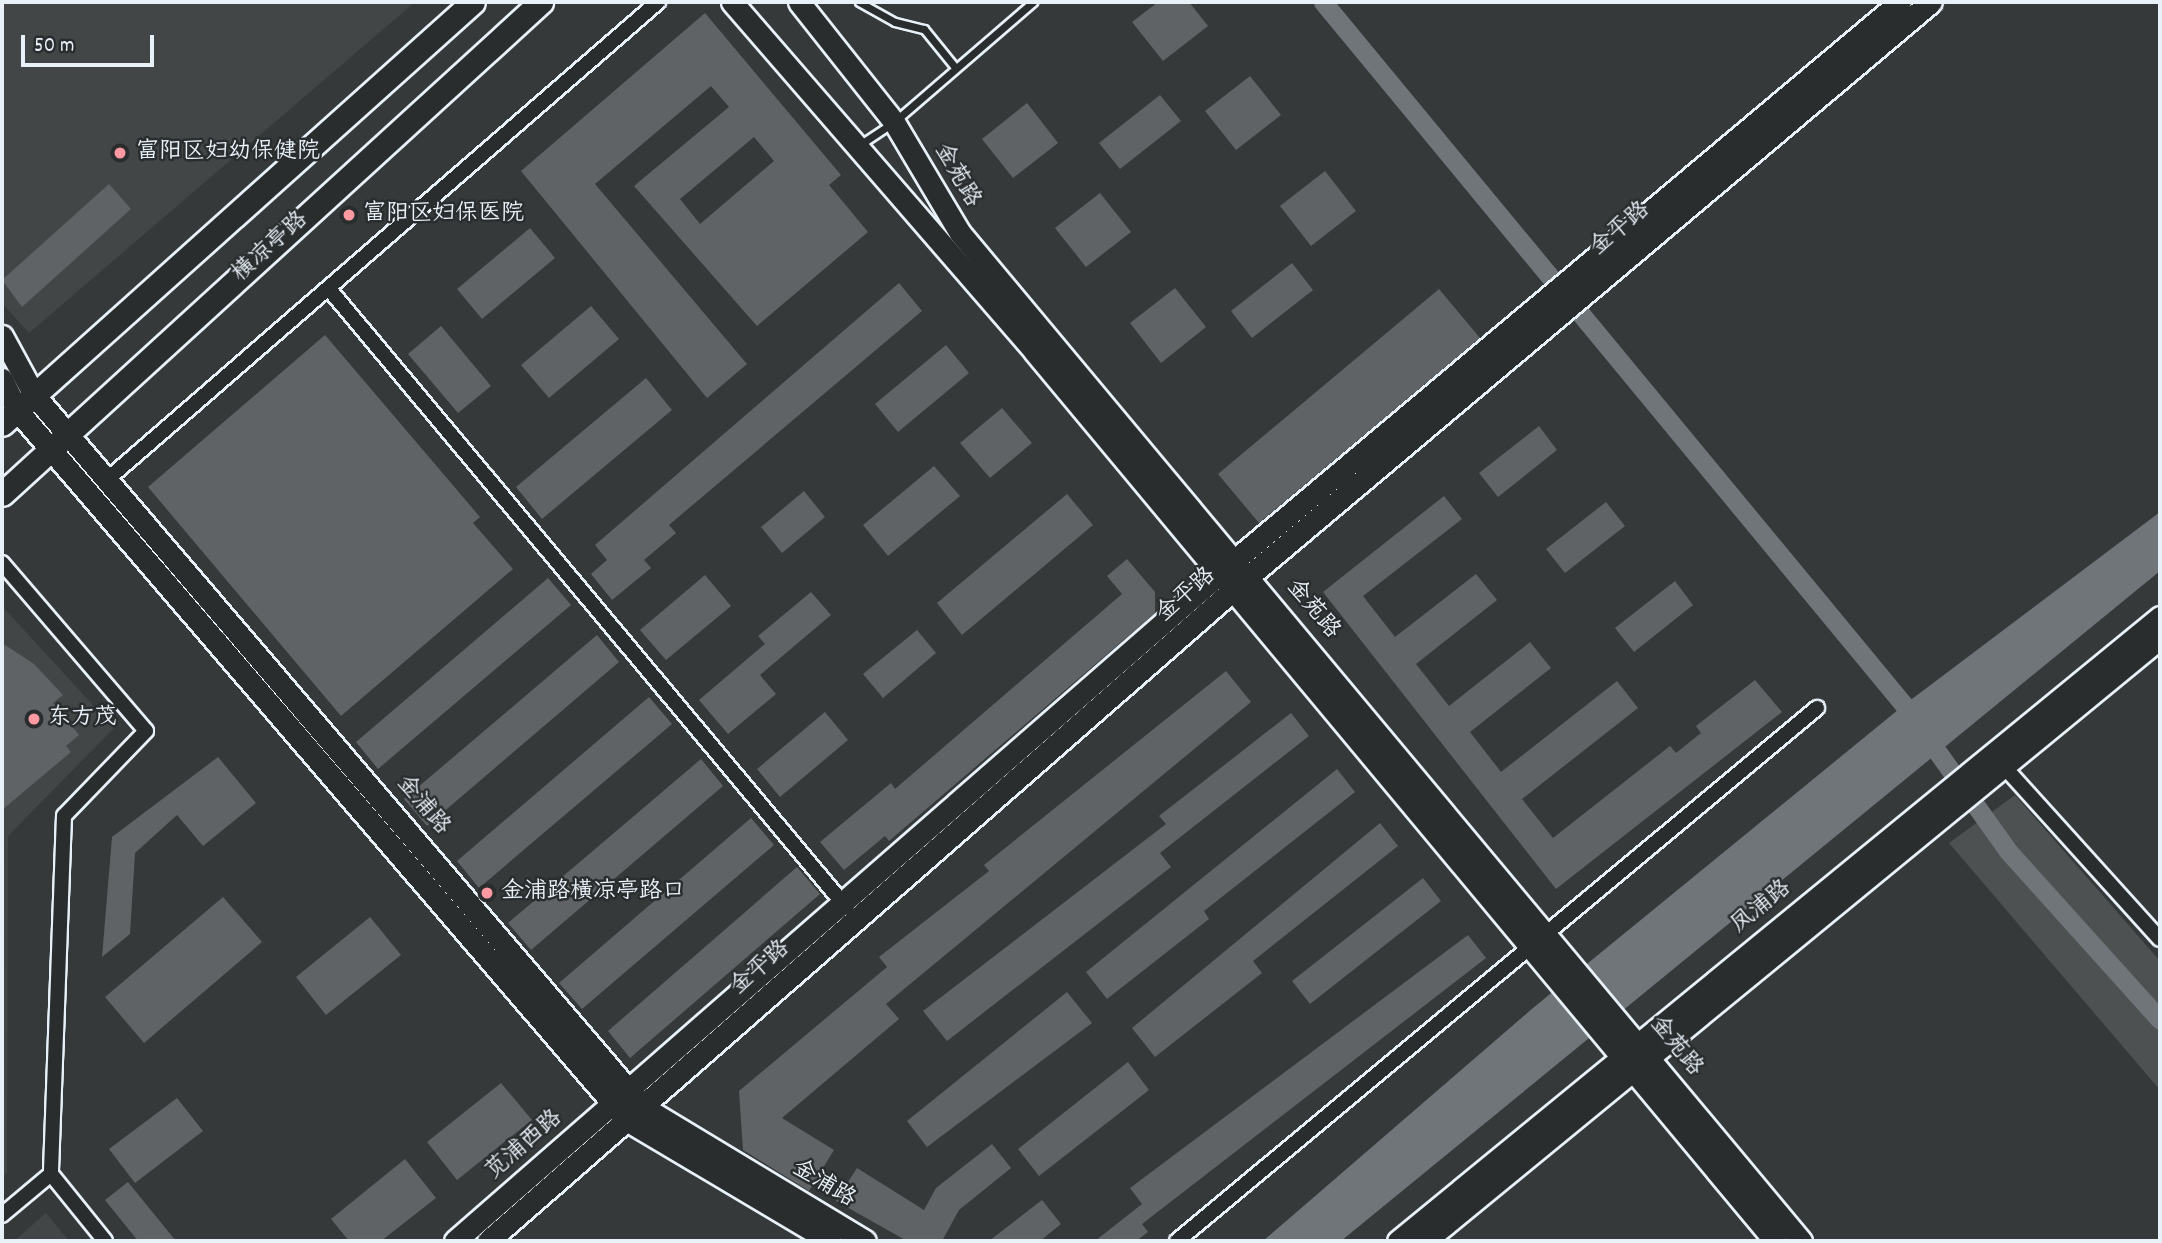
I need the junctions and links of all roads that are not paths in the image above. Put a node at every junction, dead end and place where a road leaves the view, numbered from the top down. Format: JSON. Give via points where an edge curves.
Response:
{"nodes":[{"id":1,"x":473,"y":2,"type":"edge"},
{"id":2,"x":541,"y":2,"type":"edge"},
{"id":3,"x":658,"y":2,"type":"edge"},
{"id":4,"x":732,"y":2,"type":"edge"},
{"id":5,"x":799,"y":2,"type":"edge"},
{"id":6,"x":859,"y":2,"type":"edge"},
{"id":7,"x":1032,"y":2,"type":"edge"},
{"id":8,"x":1900,"y":2,"type":"edge"},
{"id":9,"x":1931,"y":2,"type":"edge"},
{"id":10,"x":954,"y":66,"type":"junction"},
{"id":11,"x":894,"y":122,"type":"junction"},
{"id":12,"x":855,"y":148,"type":"junction"},
{"id":13,"x":1596,"y":272,"type":"junction"},
{"id":14,"x":328,"y":289,"type":"junction"},
{"id":15,"x":1537,"y":321,"type":"junction"},
{"id":16,"x":2,"y":336,"type":"edge"},
{"id":17,"x":2,"y":379,"type":"edge"},
{"id":18,"x":18,"y":410,"type":"edge"},
{"id":19,"x":69,"y":432,"type":"junction"},
{"id":20,"x":51,"y":449,"type":"junction"},
{"id":21,"x":109,"y":478,"type":"junction"},
{"id":22,"x":2,"y":494,"type":"edge"},
{"id":23,"x":2,"y":564,"type":"edge"},
{"id":24,"x":1234,"y":575,"type":"junction"},
{"id":25,"x":2160,"y":617,"type":"edge"},
{"id":26,"x":2160,"y":638,"type":"edge"},
{"id":27,"x":1817,"y":708,"type":"dead end"},
{"id":28,"x":1998,"y":760,"type":"junction"},
{"id":29,"x":851,"y":912,"type":"junction"},
{"id":30,"x":1541,"y":939,"type":"junction"},
{"id":31,"x":2160,"y":939,"type":"edge"},
{"id":32,"x":1636,"y":1057,"type":"junction"},
{"id":33,"x":629,"y":1106,"type":"junction"},
{"id":34,"x":51,"y":1174,"type":"junction"},
{"id":35,"x":2,"y":1215,"type":"edge"},
{"id":36,"x":105,"y":1241,"type":"edge"},
{"id":37,"x":455,"y":1241,"type":"edge"},
{"id":38,"x":488,"y":1241,"type":"edge"},
{"id":39,"x":830,"y":1241,"type":"edge"},
{"id":40,"x":865,"y":1241,"type":"edge"},
{"id":41,"x":1177,"y":1241,"type":"edge"},
{"id":42,"x":1398,"y":1241,"type":"edge"},
{"id":43,"x":1425,"y":1241,"type":"edge"},
{"id":44,"x":1775,"y":1241,"type":"edge"},
{"id":45,"x":1801,"y":1241,"type":"edge"}],
"edges":[{"from":1,"to":18,"type":"main road"},
{"from":2,"to":19,"type":"main road","name":"横凉亭路"},
{"from":3,"to":14,"type":"street"},
{"from":4,"to":12,"type":"street"},
{"from":5,"to":11,"type":"street","name":"金苑路"},
{"from":6,"to":10,"type":"lane","via":[[895,22],[924,29]]},
{"from":7,"to":10,"type":"lane"},
{"from":8,"to":13,"type":"street"},
{"from":9,"to":13,"type":"street","name":"金平路"},
{"from":10,"to":11,"type":"lane"},
{"from":11,"to":12,"type":"lane"},
{"from":11,"to":24,"type":"street","name":"金苑路","via":[[960,233]]},
{"from":12,"to":24,"type":"street"},
{"from":13,"to":15,"type":"street","name":"金平路"},
{"from":14,"to":21,"type":"street"},
{"from":14,"to":29,"type":"street"},
{"from":15,"to":24,"type":"street","name":"金平路"},
{"from":15,"to":24,"type":"street","name":"金平路","via":[[1490,345]]},
{"from":16,"to":18,"type":"street","name":"金浦路"},
{"from":17,"to":18,"type":"street","name":"金浦路"},
{"from":18,"to":19,"type":"street","name":"金浦路"},
{"from":18,"to":20,"type":"street","name":"金浦路"},
{"from":19,"to":20,"type":"main road","name":"横凉亭路"},
{"from":19,"to":21,"type":"street","name":"金浦路"},
{"from":20,"to":22,"type":"main road","name":"横凉亭路"},
{"from":20,"to":33,"type":"street","name":"金浦路"},
{"from":21,"to":33,"type":"street","name":"金浦路"},
{"from":23,"to":34,"type":"street","via":[[146,731],[64,816]]},
{"from":24,"to":29,"type":"street","name":"金平路"},
{"from":24,"to":30,"type":"street","name":"金苑路"},
{"from":25,"to":28,"type":"street","name":"凤浦路"},
{"from":26,"to":28,"type":"street","name":"凤浦路"},
{"from":27,"to":30,"type":"street"},
{"from":28,"to":31,"type":"street"},
{"from":28,"to":32,"type":"street","name":"凤浦路"},
{"from":29,"to":33,"type":"street","name":"金平路"},
{"from":30,"to":32,"type":"street","name":"金苑路"},
{"from":30,"to":41,"type":"street"},
{"from":32,"to":42,"type":"street","name":"凤浦路"},
{"from":32,"to":43,"type":"street","name":"凤浦路"},
{"from":32,"to":44,"type":"street","name":"金苑路"},
{"from":32,"to":45,"type":"street","name":"金苑路"},
{"from":33,"to":37,"type":"street","name":"苋浦西路"},
{"from":33,"to":38,"type":"street","name":"金平路"},
{"from":33,"to":39,"type":"street","name":"金浦路"},
{"from":33,"to":40,"type":"street","name":"金浦路"},
{"from":34,"to":35,"type":"street"},
{"from":34,"to":36,"type":"street"}]}
